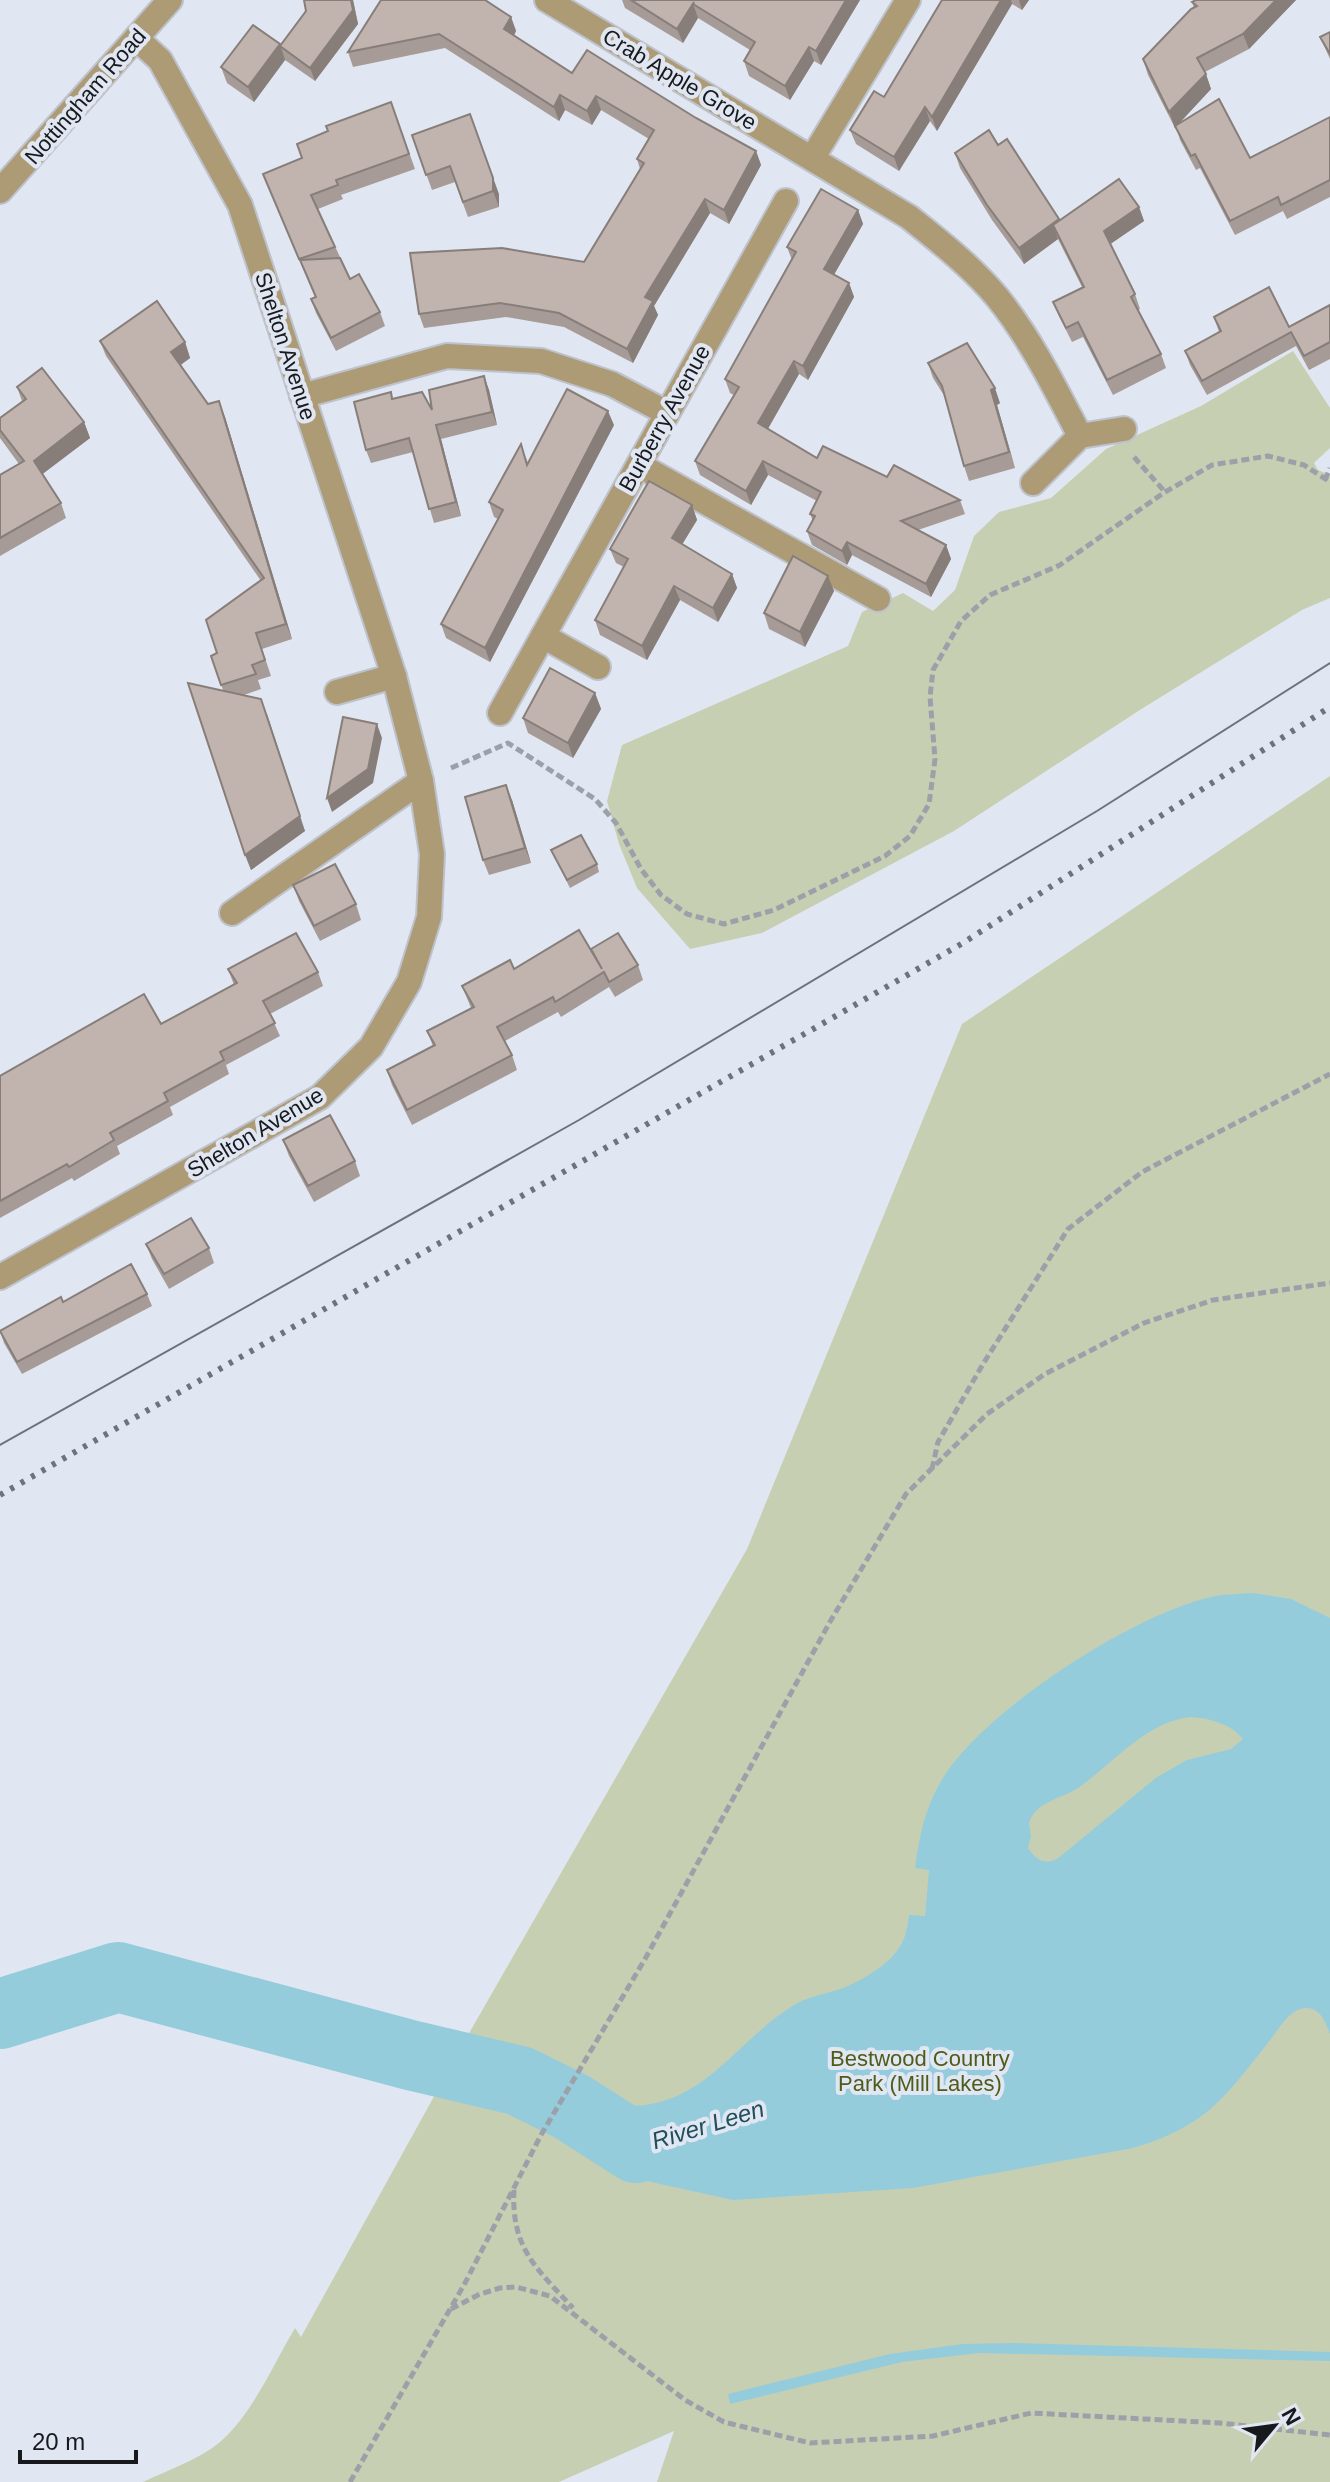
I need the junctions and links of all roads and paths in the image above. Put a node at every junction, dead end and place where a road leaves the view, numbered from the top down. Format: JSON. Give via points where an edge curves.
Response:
{"nodes":[{"id":1,"x":170,"y":0,"type":"edge"},
{"id":2,"x":547,"y":0,"type":"edge"},
{"id":3,"x":908,"y":0,"type":"edge"},
{"id":4,"x":136,"y":38,"type":"junction"},
{"id":5,"x":813,"y":157,"type":"junction"},
{"id":6,"x":0,"y":191,"type":"edge"},
{"id":7,"x":786,"y":201,"type":"dead end"},
{"id":8,"x":302,"y":396,"type":"junction"},
{"id":9,"x":667,"y":413,"type":"junction"},
{"id":10,"x":1124,"y":429,"type":"joint"},
{"id":11,"x":1080,"y":436,"type":"junction"},
{"id":12,"x":639,"y":465,"type":"junction"},
{"id":13,"x":1330,"y":468,"type":"edge"},
{"id":14,"x":1328,"y":481,"type":"edge"},
{"id":15,"x":1033,"y":483,"type":"dead end"},
{"id":16,"x":1165,"y":492,"type":"junction"},
{"id":17,"x":878,"y":599,"type":"dead end"},
{"id":18,"x":543,"y":636,"type":"junction"},
{"id":19,"x":598,"y":667,"type":"dead end"},
{"id":20,"x":394,"y":676,"type":"junction"},
{"id":21,"x":337,"y":692,"type":"dead end"},
{"id":22,"x":500,"y":713,"type":"dead end"},
{"id":23,"x":421,"y":781,"type":"junction"},
{"id":24,"x":232,"y":913,"type":"dead end"},
{"id":25,"x":1330,"y":1074,"type":"edge"},
{"id":26,"x":0,"y":1277,"type":"edge"},
{"id":27,"x":1330,"y":1283,"type":"edge"},
{"id":28,"x":931,"y":1470,"type":"junction"},
{"id":29,"x":515,"y":2186,"type":"junction"},
{"id":30,"x":450,"y":2309,"type":"junction"},
{"id":31,"x":581,"y":2318,"type":"junction"},
{"id":32,"x":1330,"y":2435,"type":"edge"},
{"id":33,"x":350,"y":2482,"type":"edge"}],
"edges":[{"from":1,"to":4,"type":"street","name":"Nottingham Road"},
{"from":2,"to":5,"type":"street","name":"Crab Apple Grove"},
{"from":3,"to":5,"type":"street"},
{"from":4,"to":6,"type":"street","name":"Nottingham Road"},
{"from":4,"to":8,"type":"street","name":"Shelton Avenue","via":[[160,60],[240,205]]},
{"from":5,"to":11,"type":"street","name":"Crab Apple Grove","via":[[909,217],[997,297],[1035,352]]},
{"from":7,"to":9,"type":"street","name":"Burberry Avenue"},
{"from":8,"to":9,"type":"street","via":[[447,356],[541,361],[612,384]]},
{"from":8,"to":20,"type":"street","name":"Shelton Avenue"},
{"from":9,"to":12,"type":"street","name":"Burberry Avenue"},
{"from":10,"to":11,"type":"street"},
{"from":10,"to":16,"type":"path","via":[[1124,447]]},
{"from":11,"to":15,"type":"street"},
{"from":12,"to":17,"type":"street"},
{"from":12,"to":18,"type":"street","name":"Burberry Avenue"},
{"from":13,"to":14,"type":"path"},
{"from":14,"to":16,"type":"path","via":[[1304,465],[1268,456],[1212,465]]},
{"from":16,"to":23,"type":"path","via":[[1060,565],[990,595],[961,621],[933,670],[935,759],[929,804],[910,836],[885,856],[774,910],[724,924],[687,914],[661,895],[595,799],[508,743]]},
{"from":18,"to":19,"type":"street"},
{"from":18,"to":22,"type":"street","name":"Burberry Avenue"},
{"from":20,"to":21,"type":"street"},
{"from":20,"to":23,"type":"street","name":"Shelton Avenue"},
{"from":23,"to":24,"type":"street"},
{"from":23,"to":26,"type":"street","name":"Shelton Avenue","via":[[432,854],[429,917],[409,982],[371,1047],[320,1097]]},
{"from":25,"to":28,"type":"path","via":[[1142,1172],[1068,1229],[938,1442]]},
{"from":27,"to":28,"type":"path","via":[[1213,1300],[1144,1323],[1045,1374],[987,1414]]},
{"from":28,"to":29,"type":"path","via":[[906,1494],[831,1620]]},
{"from":29,"to":30,"type":"path"},
{"from":29,"to":31,"type":"path","via":[[514,2226],[523,2246]]},
{"from":30,"to":31,"type":"path","via":[[480,2294],[516,2287],[550,2296]]},
{"from":30,"to":33,"type":"path"},
{"from":31,"to":32,"type":"path","via":[[685,2400],[724,2422],[810,2443],[933,2436],[1031,2413]]}]}
